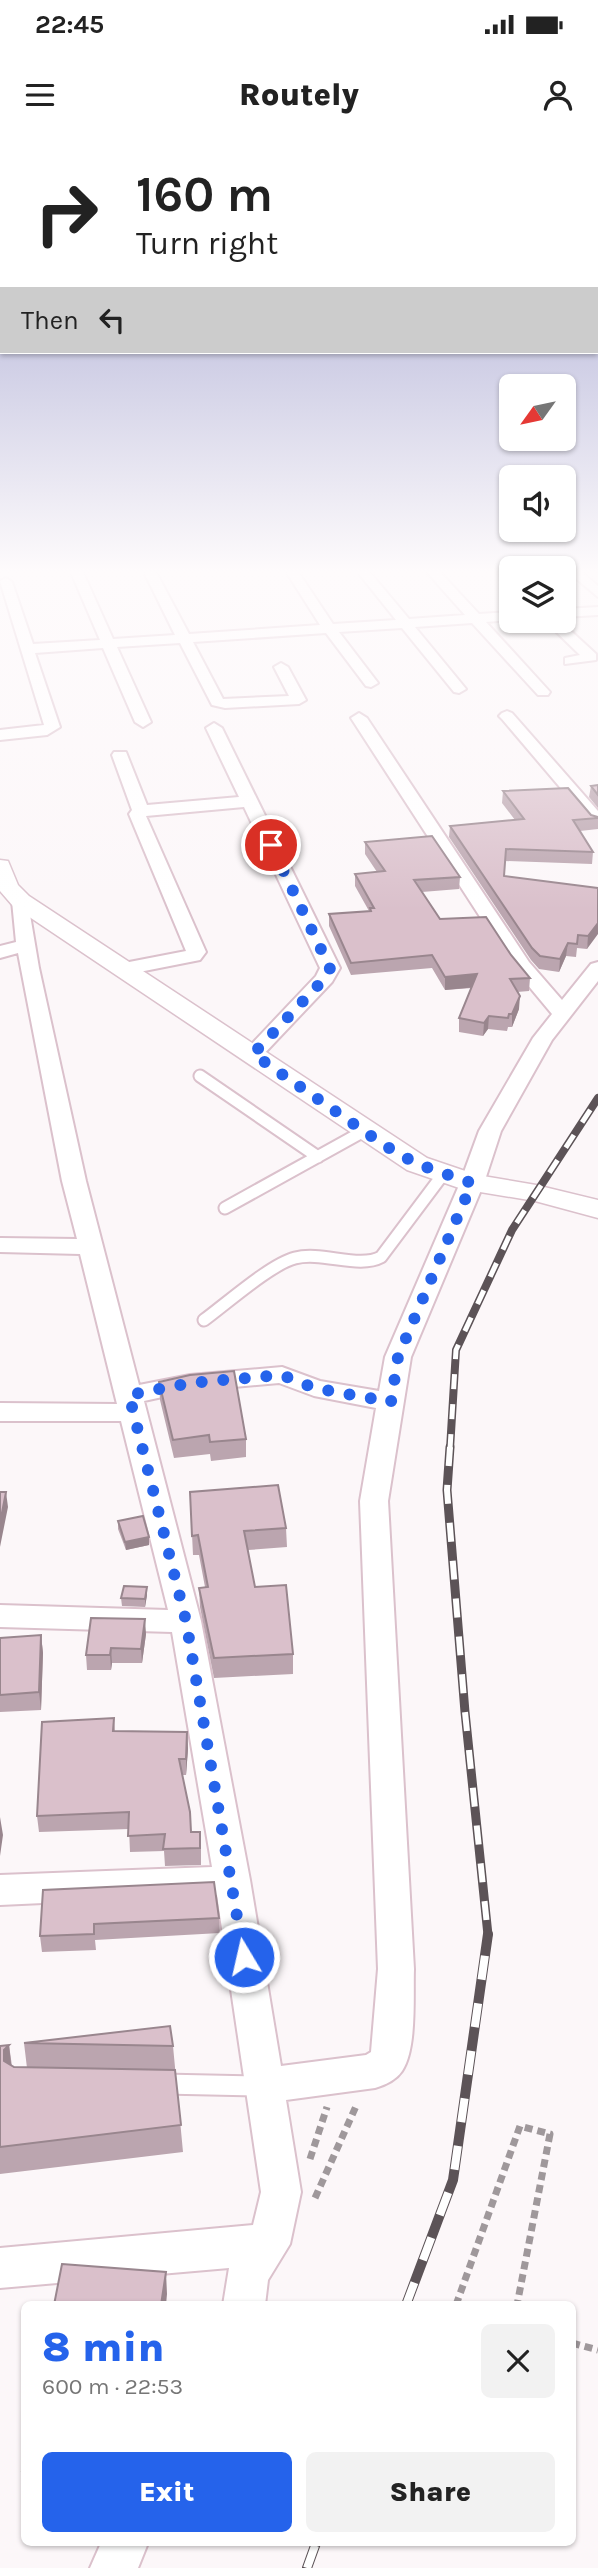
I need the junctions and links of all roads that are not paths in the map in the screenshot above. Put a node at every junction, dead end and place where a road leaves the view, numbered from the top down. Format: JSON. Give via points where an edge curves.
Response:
{"nodes":[{"id":1,"x":37,"y":683,"type":"edge"},
{"id":2,"x":126,"y":683,"type":"edge"},
{"id":3,"x":209,"y":683,"type":"edge"},
{"id":4,"x":290,"y":683,"type":"edge"},
{"id":5,"x":454,"y":683,"type":"edge"},
{"id":6,"x":535,"y":683,"type":"edge"},
{"id":7,"x":459,"y":689,"type":"dead end"},
{"id":8,"x":543,"y":692,"type":"dead end"},
{"id":9,"x":507,"y":716,"type":"dead end"},
{"id":10,"x":359,"y":718,"type":"dead end"},
{"id":11,"x":143,"y":722,"type":"dead end"},
{"id":12,"x":214,"y":728,"type":"dead end"},
{"id":13,"x":0,"y":735,"type":"edge"},
{"id":14,"x":120,"y":755,"type":"dead end"},
{"id":15,"x":250,"y":801,"type":"junction"},
{"id":16,"x":141,"y":811,"type":"junction"},
{"id":17,"x":598,"y":821,"type":"edge"},
{"id":18,"x":0,"y":866,"type":"edge"},
{"id":19,"x":21,"y":901,"type":"junction"},
{"id":20,"x":13,"y":948,"type":"edge"},
{"id":21,"x":598,"y":968,"type":"edge"},
{"id":22,"x":124,"y":969,"type":"junction"},
{"id":23,"x":562,"y":1013,"type":"junction"},
{"id":24,"x":253,"y":1054,"type":"junction"},
{"id":25,"x":200,"y":1076,"type":"dead end"},
{"id":26,"x":364,"y":1131,"type":"junction"},
{"id":27,"x":318,"y":1157,"type":"junction"},
{"id":28,"x":458,"y":1178,"type":"junction"},
{"id":29,"x":225,"y":1208,"type":"dead end"},
{"id":30,"x":598,"y":1209,"type":"edge"},
{"id":31,"x":0,"y":1245,"type":"edge"},
{"id":32,"x":91,"y":1247,"type":"junction"},
{"id":33,"x":204,"y":1320,"type":"dead end"},
{"id":34,"x":391,"y":1402,"type":"junction"},
{"id":35,"x":131,"y":1404,"type":"junction"},
{"id":36,"x":0,"y":1412,"type":"edge"},
{"id":37,"x":0,"y":1616,"type":"edge"},
{"id":38,"x":186,"y":1621,"type":"junction"},
{"id":39,"x":232,"y":1880,"type":"junction"},
{"id":40,"x":0,"y":1890,"type":"edge"},
{"id":41,"x":141,"y":2084,"type":"edge"},
{"id":42,"x":263,"y":2086,"type":"junction"},
{"id":43,"x":269,"y":2244,"type":"junction"},
{"id":44,"x":0,"y":2268,"type":"edge"},
{"id":45,"x":244,"y":2301,"type":"edge"},
{"id":46,"x":124,"y":2546,"type":"edge"},
{"id":47,"x":114,"y":2568,"type":"edge"}],
"edges":[{"from":1,"to":13,"type":"street","via":[[51,729]]},
{"from":2,"to":11,"type":"street"},
{"from":3,"to":4,"type":"street","via":[[220,703],[299,700]]},
{"from":5,"to":7,"type":"street"},
{"from":6,"to":8,"type":"street"},
{"from":9,"to":17,"type":"street"},
{"from":10,"to":23,"type":"street","via":[[522,967]]},
{"from":12,"to":15,"type":"street"},
{"from":14,"to":16,"type":"street"},
{"from":15,"to":16,"type":"street"},
{"from":15,"to":24,"type":"street","via":[[330,968]]},
{"from":16,"to":22,"type":"street","via":[[137,814],[196,952],[183,959]]},
{"from":18,"to":19,"type":"street","via":[[8,887]]},
{"from":19,"to":20,"type":"street"},
{"from":19,"to":22,"type":"street"},
{"from":20,"to":32,"type":"street"},
{"from":21,"to":23,"type":"street"},
{"from":22,"to":24,"type":"street"},
{"from":23,"to":28,"type":"street","via":[[542,1038],[490,1132]]},
{"from":24,"to":26,"type":"street"},
{"from":25,"to":27,"type":"lane"},
{"from":26,"to":27,"type":"lane"},
{"from":26,"to":28,"type":"street","via":[[417,1164]]},
{"from":27,"to":29,"type":"lane"},
{"from":28,"to":30,"type":"street"},
{"from":28,"to":33,"type":"lane","via":[[381,1257],[372,1262],[295,1257]]},
{"from":28,"to":34,"type":"street","via":[[398,1357]]},
{"from":31,"to":32,"type":"street"},
{"from":32,"to":35,"type":"street"},
{"from":34,"to":35,"type":"street","via":[[314,1388],[282,1375],[190,1383]]},
{"from":34,"to":42,"type":"street","via":[[374,1501],[396,1969],[392,2042],[388,2061],[375,2071]]},
{"from":35,"to":36,"type":"street"},
{"from":35,"to":38,"type":"street"},
{"from":37,"to":38,"type":"street"},
{"from":38,"to":39,"type":"street"},
{"from":39,"to":40,"type":"street"},
{"from":39,"to":42,"type":"street"},
{"from":41,"to":42,"type":"lane"},
{"from":42,"to":43,"type":"street","via":[[281,2192]]},
{"from":43,"to":44,"type":"street"},
{"from":43,"to":45,"type":"street","via":[[248,2273]]},
{"from":46,"to":47,"type":"street"}]}
